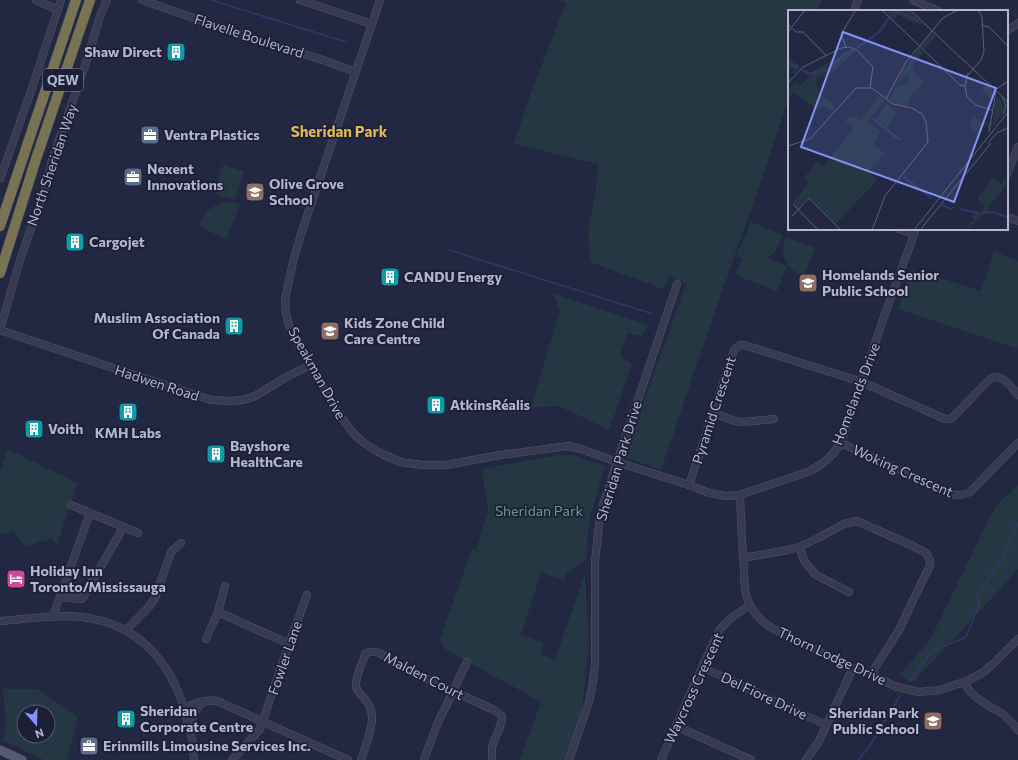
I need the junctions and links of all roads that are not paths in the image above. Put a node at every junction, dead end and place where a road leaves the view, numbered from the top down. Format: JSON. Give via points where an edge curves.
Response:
{"nodes":[{"id":1,"x":36,"y":0,"type":"edge"},
{"id":2,"x":61,"y":0,"type":"edge"},
{"id":3,"x":76,"y":0,"type":"edge"},
{"id":4,"x":90,"y":0,"type":"edge"},
{"id":5,"x":107,"y":0,"type":"edge"},
{"id":6,"x":142,"y":0,"type":"edge"},
{"id":7,"x":300,"y":0,"type":"edge"},
{"id":8,"x":380,"y":0,"type":"edge"},
{"id":9,"x":858,"y":0,"type":"edge"},
{"id":10,"x":914,"y":0,"type":"edge"},
{"id":11,"x":58,"y":10,"type":"junction"},
{"id":12,"x":854,"y":10,"type":"edge"},
{"id":13,"x":936,"y":10,"type":"edge"},
{"id":14,"x":1018,"y":23,"type":"edge"},
{"id":15,"x":372,"y":24,"type":"junction"},
{"id":16,"x":1008,"y":30,"type":"edge"},
{"id":17,"x":356,"y":72,"type":"junction"},
{"id":18,"x":1017,"y":150,"type":"edge"},
{"id":19,"x":1008,"y":172,"type":"edge"},
{"id":20,"x":0,"y":179,"type":"edge"},
{"id":21,"x":1008,"y":216,"type":"edge"},
{"id":22,"x":1018,"y":221,"type":"edge"},
{"id":23,"x":0,"y":226,"type":"edge"},
{"id":24,"x":904,"y":230,"type":"edge"},
{"id":25,"x":915,"y":232,"type":"edge"},
{"id":26,"x":0,"y":273,"type":"edge"},
{"id":27,"x":678,"y":284,"type":"dead end"},
{"id":28,"x":0,"y":330,"type":"edge"},
{"id":29,"x":310,"y":365,"type":"junction"},
{"id":30,"x":862,"y":382,"type":"junction"},
{"id":31,"x":1018,"y":395,"type":"edge"},
{"id":32,"x":713,"y":412,"type":"junction"},
{"id":33,"x":774,"y":419,"type":"dead end"},
{"id":34,"x":841,"y":443,"type":"junction"},
{"id":35,"x":1018,"y":443,"type":"edge"},
{"id":36,"x":617,"y":462,"type":"junction"},
{"id":37,"x":690,"y":485,"type":"junction"},
{"id":38,"x":740,"y":495,"type":"junction"},
{"id":39,"x":71,"y":505,"type":"dead end"},
{"id":40,"x":90,"y":513,"type":"junction"},
{"id":41,"x":123,"y":528,"type":"junction"},
{"id":42,"x":138,"y":533,"type":"dead end"},
{"id":43,"x":181,"y":544,"type":"dead end"},
{"id":44,"x":799,"y":547,"type":"junction"},
{"id":45,"x":743,"y":558,"type":"junction"},
{"id":46,"x":225,"y":586,"type":"dead end"},
{"id":47,"x":849,"y":592,"type":"dead end"},
{"id":48,"x":307,"y":595,"type":"dead end"},
{"id":49,"x":60,"y":597,"type":"junction"},
{"id":50,"x":750,"y":605,"type":"junction"},
{"id":51,"x":218,"y":612,"type":"junction"},
{"id":52,"x":53,"y":616,"type":"junction"},
{"id":53,"x":0,"y":621,"type":"edge"},
{"id":54,"x":126,"y":630,"type":"junction"},
{"id":55,"x":206,"y":639,"type":"dead end"},
{"id":56,"x":1017,"y":643,"type":"edge"},
{"id":57,"x":289,"y":644,"type":"junction"},
{"id":58,"x":467,"y":662,"type":"dead end"},
{"id":59,"x":702,"y":667,"type":"junction"},
{"id":60,"x":853,"y":668,"type":"junction"},
{"id":61,"x":870,"y":674,"type":"junction"},
{"id":62,"x":964,"y":682,"type":"junction"},
{"id":63,"x":453,"y":692,"type":"junction"},
{"id":64,"x":204,"y":701,"type":"junction"},
{"id":65,"x":184,"y":707,"type":"junction"},
{"id":66,"x":263,"y":722,"type":"junction"},
{"id":67,"x":826,"y":725,"type":"junction"},
{"id":68,"x":189,"y":726,"type":"junction"},
{"id":69,"x":676,"y":726,"type":"junction"},
{"id":70,"x":1018,"y":730,"type":"edge"},
{"id":71,"x":0,"y":750,"type":"edge"},
{"id":72,"x":492,"y":757,"type":"dead end"},
{"id":73,"x":22,"y":760,"type":"edge"},
{"id":74,"x":194,"y":760,"type":"edge"},
{"id":75,"x":232,"y":760,"type":"edge"},
{"id":76,"x":348,"y":760,"type":"edge"},
{"id":77,"x":361,"y":760,"type":"edge"},
{"id":78,"x":424,"y":760,"type":"edge"},
{"id":79,"x":569,"y":760,"type":"edge"},
{"id":80,"x":661,"y":760,"type":"edge"},
{"id":81,"x":751,"y":760,"type":"edge"},
{"id":82,"x":806,"y":760,"type":"edge"}],
"edges":[{"from":1,"to":11,"type":"street"},
{"from":2,"to":11,"type":"street"},
{"from":3,"to":23,"type":"highway","number":"QEW"},
{"from":4,"to":26,"type":"highway","number":"QEW"},
{"from":5,"to":28,"type":"street","name":"North Sheridan Way","via":[[52,160]]},
{"from":6,"to":17,"type":"street","name":"Flavelle Boulevard"},
{"from":7,"to":15,"type":"street"},
{"from":8,"to":15,"type":"street","name":"Speakman Drive"},
{"from":9,"to":12,"type":"street"},
{"from":10,"to":13,"type":"street"},
{"from":11,"to":20,"type":"street"},
{"from":14,"to":16,"type":"street"},
{"from":15,"to":17,"type":"street","name":"Speakman Drive"},
{"from":17,"to":29,"type":"street","name":"Speakman Drive","via":[[301,234],[285,299],[289,326]]},
{"from":18,"to":19,"type":"street"},
{"from":21,"to":22,"type":"street"},
{"from":24,"to":25,"type":"street"},
{"from":25,"to":30,"type":"street","name":"Homelands Drive"},
{"from":27,"to":36,"type":"street","name":"Sheridan Park Drive"},
{"from":28,"to":29,"type":"street","name":"Hadwen Road","via":[[211,400],[232,401],[250,398]]},
{"from":29,"to":36,"type":"street","name":"Speakman Drive","via":[[342,420],[352,432],[378,452],[400,462],[446,465],[568,446]]},
{"from":30,"to":31,"type":"street","via":[[945,420],[953,417],[992,378],[999,377]]},
{"from":30,"to":32,"type":"street","name":"Pyramid Crescent","via":[[740,345],[734,350]]},
{"from":30,"to":34,"type":"street","name":"Homelands Drive"},
{"from":32,"to":33,"type":"street","via":[[743,422]]},
{"from":32,"to":37,"type":"street","name":"Pyramid Crescent"},
{"from":34,"to":35,"type":"street","name":"Woking Crescent","via":[[949,493],[959,495],[970,492]]},
{"from":34,"to":38,"type":"street","name":"Homelands Drive","via":[[832,455],[810,471]]},
{"from":36,"to":37,"type":"street","name":"Homelands Drive"},
{"from":36,"to":79,"type":"street","name":"Sheridan Park Drive","via":[[599,523],[595,562],[593,682],[589,702]]},
{"from":37,"to":38,"type":"street","name":"Homelands Drive","via":[[709,493]]},
{"from":38,"to":45,"type":"street","name":"Thorn Lodge Drive"},
{"from":39,"to":40,"type":"street"},
{"from":40,"to":41,"type":"street"},
{"from":40,"to":49,"type":"street"},
{"from":41,"to":42,"type":"street"},
{"from":41,"to":49,"type":"street","via":[[82,599]]},
{"from":43,"to":54,"type":"street","via":[[171,552],[155,598]]},
{"from":44,"to":45,"type":"street"},
{"from":44,"to":47,"type":"street","via":[[804,560],[816,575]]},
{"from":44,"to":61,"type":"street","via":[[844,524],[857,521],[913,546],[928,556],[930,565],[899,630]]},
{"from":45,"to":50,"type":"street","name":"Thorn Lodge Drive","via":[[745,589]]},
{"from":46,"to":51,"type":"street"},
{"from":48,"to":57,"type":"street","name":"Fowler Lane"},
{"from":49,"to":52,"type":"street"},
{"from":50,"to":59,"type":"street","name":"Waycross Crescent","via":[[720,629]]},
{"from":50,"to":60,"type":"street","name":"Thorn Lodge Drive","via":[[763,623]]},
{"from":51,"to":55,"type":"street"},
{"from":51,"to":57,"type":"street"},
{"from":52,"to":53,"type":"street"},
{"from":52,"to":54,"type":"street","via":[[101,620]]},
{"from":54,"to":65,"type":"street","via":[[160,658],[174,682]]},
{"from":56,"to":62,"type":"street","name":"Thorn Lodge Drive","via":[[985,670]]},
{"from":57,"to":66,"type":"street","name":"Fowler Lane"},
{"from":58,"to":63,"type":"street"},
{"from":59,"to":67,"type":"street","name":"Del Fiore Drive"},
{"from":59,"to":69,"type":"street","name":"Waycross Crescent"},
{"from":60,"to":61,"type":"street","name":"Thorn Lodge Drive"},
{"from":60,"to":67,"type":"street"},
{"from":61,"to":62,"type":"street","name":"Thorn Lodge Drive","via":[[894,686],[918,692],[940,690]]},
{"from":62,"to":70,"type":"street","via":[[974,696],[1003,714]]},
{"from":63,"to":72,"type":"street","name":"Malden Court","via":[[502,716],[501,727],[492,744]]},
{"from":63,"to":77,"type":"street","name":"Malden Court","via":[[397,665],[378,652],[366,653],[356,684],[357,690],[369,705],[372,722]]},
{"from":63,"to":78,"type":"street"},
{"from":64,"to":65,"type":"street"},
{"from":64,"to":66,"type":"street","via":[[217,700]]},
{"from":64,"to":68,"type":"street","via":[[197,707]]},
{"from":65,"to":68,"type":"street"},
{"from":66,"to":75,"type":"street","name":"Fowler Lane"},
{"from":66,"to":76,"type":"street"},
{"from":67,"to":82,"type":"street"},
{"from":68,"to":74,"type":"street"},
{"from":69,"to":80,"type":"street","name":"Waycross Crescent"},
{"from":69,"to":81,"type":"street"},
{"from":71,"to":73,"type":"main road"}]}
